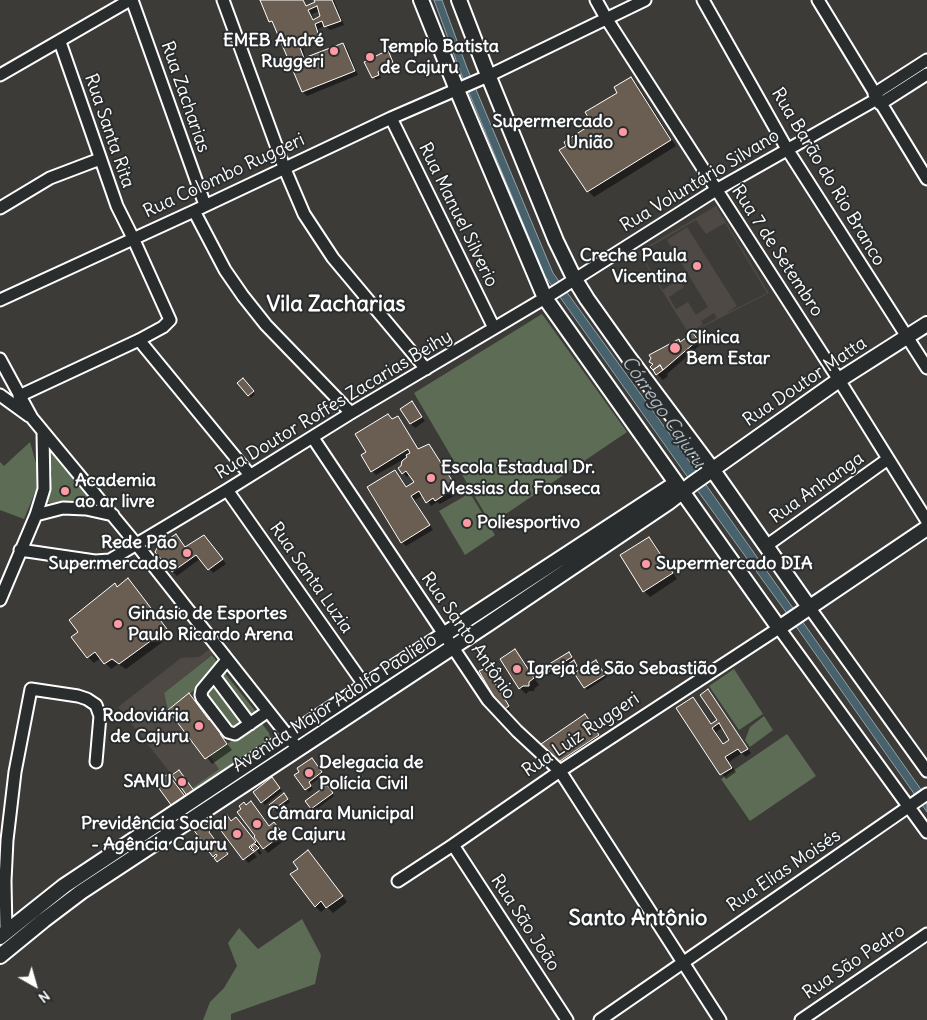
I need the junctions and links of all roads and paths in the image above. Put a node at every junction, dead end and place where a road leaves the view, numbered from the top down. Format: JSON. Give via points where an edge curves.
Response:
{"nodes":[{"id":1,"x":131,"y":0,"type":"edge"},
{"id":2,"x":223,"y":0,"type":"edge"},
{"id":3,"x":421,"y":0,"type":"edge"},
{"id":4,"x":459,"y":0,"type":"edge"},
{"id":5,"x":596,"y":0,"type":"edge"},
{"id":6,"x":645,"y":0,"type":"edge"},
{"id":7,"x":703,"y":0,"type":"edge"},
{"id":8,"x":818,"y":0,"type":"edge"},
{"id":9,"x":606,"y":18,"type":"junction"},
{"id":10,"x":60,"y":42,"type":"junction"},
{"id":11,"x":927,"y":60,"type":"edge"},
{"id":12,"x":927,"y":74,"type":"edge"},
{"id":13,"x":0,"y":75,"type":"edge"},
{"id":14,"x":486,"y":77,"type":"junction"},
{"id":15,"x":460,"y":88,"type":"junction"},
{"id":16,"x":877,"y":99,"type":"junction"},
{"id":17,"x":390,"y":118,"type":"junction"},
{"id":18,"x":787,"y":149,"type":"junction"},
{"id":19,"x":100,"y":159,"type":"junction"},
{"id":20,"x":284,"y":167,"type":"junction"},
{"id":21,"x":927,"y":179,"type":"edge"},
{"id":22,"x":716,"y":190,"type":"junction"},
{"id":23,"x":205,"y":205,"type":"junction"},
{"id":24,"x":0,"y":208,"type":"edge"},
{"id":25,"x":194,"y":212,"type":"junction"},
{"id":26,"x":133,"y":238,"type":"junction"},
{"id":27,"x":571,"y":280,"type":"junction"},
{"id":28,"x":547,"y":296,"type":"junction"},
{"id":29,"x":0,"y":300,"type":"edge"},
{"id":30,"x":927,"y":324,"type":"edge"},
{"id":31,"x":494,"y":328,"type":"junction"},
{"id":32,"x":907,"y":338,"type":"junction"},
{"id":33,"x":138,"y":340,"type":"junction"},
{"id":34,"x":0,"y":359,"type":"edge"},
{"id":35,"x":927,"y":368,"type":"edge"},
{"id":36,"x":426,"y":369,"type":"junction"},
{"id":37,"x":839,"y":380,"type":"junction"},
{"id":38,"x":0,"y":395,"type":"edge"},
{"id":39,"x":19,"y":396,"type":"junction"},
{"id":40,"x":351,"y":413,"type":"junction"},
{"id":41,"x":32,"y":418,"type":"junction"},
{"id":42,"x":43,"y":432,"type":"junction"},
{"id":43,"x":313,"y":438,"type":"junction"},
{"id":44,"x":888,"y":460,"type":"junction"},
{"id":45,"x":709,"y":471,"type":"junction"},
{"id":46,"x":250,"y":475,"type":"junction"},
{"id":47,"x":683,"y":486,"type":"junction"},
{"id":48,"x":227,"y":490,"type":"junction"},
{"id":49,"x":36,"y":515,"type":"junction"},
{"id":50,"x":113,"y":515,"type":"junction"},
{"id":51,"x":927,"y":521,"type":"edge"},
{"id":52,"x":927,"y":528,"type":"edge"},
{"id":53,"x":137,"y":545,"type":"junction"},
{"id":54,"x":766,"y":546,"type":"junction"},
{"id":55,"x":20,"y":550,"type":"junction"},
{"id":56,"x":1,"y":595,"type":"edge"},
{"id":57,"x":806,"y":609,"type":"junction"},
{"id":58,"x":783,"y":625,"type":"junction"},
{"id":59,"x":444,"y":635,"type":"junction"},
{"id":60,"x":452,"y":648,"type":"junction"},
{"id":61,"x":227,"y":660,"type":"junction"},
{"id":62,"x":214,"y":676,"type":"junction"},
{"id":63,"x":365,"y":686,"type":"junction"},
{"id":64,"x":267,"y":712,"type":"junction"},
{"id":65,"x":250,"y":724,"type":"junction"},
{"id":66,"x":293,"y":744,"type":"junction"},
{"id":67,"x":96,"y":762,"type":"dead end"},
{"id":68,"x":560,"y":771,"type":"junction"},
{"id":69,"x":927,"y":771,"type":"edge"},
{"id":70,"x":927,"y":794,"type":"edge"},
{"id":71,"x":912,"y":805,"type":"junction"},
{"id":72,"x":927,"y":832,"type":"edge"},
{"id":73,"x":453,"y":845,"type":"junction"},
{"id":74,"x":398,"y":881,"type":"dead end"},
{"id":75,"x":3,"y":934,"type":"edge"},
{"id":76,"x":927,"y":934,"type":"edge"},
{"id":77,"x":0,"y":956,"type":"edge"},
{"id":78,"x":682,"y":963,"type":"junction"},
{"id":79,"x":567,"y":1020,"type":"edge"},
{"id":80,"x":600,"y":1020,"type":"edge"},
{"id":81,"x":720,"y":1020,"type":"edge"},
{"id":82,"x":801,"y":1020,"type":"edge"}],
"edges":[{"from":1,"to":10,"type":"street"},
{"from":1,"to":23,"type":"street","name":"Rua Zacharias"},
{"from":2,"to":20,"type":"street"},
{"from":3,"to":15,"type":"main road"},
{"from":4,"to":14,"type":"main road"},
{"from":5,"to":9,"type":"street","name":"Rua 7 de Setembro"},
{"from":6,"to":9,"type":"street","name":"Rua Colombo Ruggeri"},
{"from":7,"to":18,"type":"street","name":"Rua Barão do Rio Branco"},
{"from":8,"to":16,"type":"street"},
{"from":9,"to":14,"type":"street","name":"Rua Colombo Ruggeri"},
{"from":9,"to":22,"type":"street","name":"Rua 7 de Setembro"},
{"from":10,"to":13,"type":"street"},
{"from":10,"to":19,"type":"street","name":"Rua Santa Rita"},
{"from":11,"to":16,"type":"street","name":"Rua Voluntário Silvano"},
{"from":12,"to":16,"type":"street","name":"Rua Voluntário Silvano"},
{"from":14,"to":15,"type":"street","name":"Rua Colombo Ruggeri"},
{"from":14,"to":27,"type":"main road"},
{"from":15,"to":17,"type":"street","name":"Rua Colombo Ruggeri"},
{"from":15,"to":28,"type":"main road"},
{"from":16,"to":18,"type":"street","name":"Rua Voluntário Silvano"},
{"from":16,"to":21,"type":"street"},
{"from":17,"to":20,"type":"street","name":"Rua Colombo Ruggeri"},
{"from":17,"to":31,"type":"street","name":"Rua Manuel Silverio"},
{"from":18,"to":22,"type":"street","name":"Rua Voluntário Silvano"},
{"from":18,"to":32,"type":"street","name":"Rua Barão do Rio Branco"},
{"from":19,"to":24,"type":"street","via":[[50,178]]},
{"from":19,"to":26,"type":"street","name":"Rua Santa Rita"},
{"from":20,"to":23,"type":"street","name":"Rua Colombo Ruggeri"},
{"from":20,"to":36,"type":"street","via":[[304,214],[333,258]]},
{"from":22,"to":27,"type":"street","name":"Rua Voluntário Silvano"},
{"from":22,"to":37,"type":"street","name":"Rua 7 de Setembro"},
{"from":23,"to":25,"type":"street","name":"Rua Colombo Ruggeri"},
{"from":25,"to":26,"type":"street","name":"Rua Colombo Ruggeri"},
{"from":25,"to":40,"type":"street","via":[[242,296]]},
{"from":26,"to":29,"type":"street","name":"Rua Colombo Ruggeri"},
{"from":26,"to":33,"type":"street","name":"Rua Santa Rita","via":[[170,317],[168,324]]},
{"from":27,"to":28,"type":"street","name":"Rua Voluntário Silvano"},
{"from":27,"to":45,"type":"main road"},
{"from":28,"to":31,"type":"street","name":"Rua Doutor Roffes Zacarias Beihy"},
{"from":28,"to":47,"type":"main road"},
{"from":30,"to":32,"type":"main road","name":"Rua Doutor Matta"},
{"from":31,"to":36,"type":"street","name":"Rua Doutor Roffes Zacarias Beihy"},
{"from":32,"to":35,"type":"street","name":"Rua Barão do Rio Branco"},
{"from":32,"to":37,"type":"main road","name":"Rua Doutor Matta"},
{"from":33,"to":39,"type":"street","name":"Rua Santa Rita"},
{"from":33,"to":46,"type":"street"},
{"from":34,"to":39,"type":"street"},
{"from":36,"to":40,"type":"street","name":"Rua Doutor Roffes Zacarias Beihy"},
{"from":37,"to":44,"type":"street","name":"Rua 7 de Setembro"},
{"from":37,"to":45,"type":"main road","name":"Rua Doutor Matta"},
{"from":38,"to":41,"type":"street"},
{"from":39,"to":41,"type":"street"},
{"from":40,"to":43,"type":"street","name":"Rua Doutor Roffes Zacarias Beihy"},
{"from":41,"to":42,"type":"street"},
{"from":42,"to":49,"type":"street","via":[[44,489]]},
{"from":42,"to":50,"type":"street"},
{"from":43,"to":46,"type":"street","name":"Rua Doutor Roffes Zacarias Beihy"},
{"from":43,"to":59,"type":"street","name":"Rua Santo Antônio"},
{"from":44,"to":51,"type":"street","name":"Rua 7 de Setembro"},
{"from":44,"to":54,"type":"street","name":"Rua Anhanga"},
{"from":45,"to":47,"type":"main road","name":"Rua Doutor Matta"},
{"from":45,"to":54,"type":"main road"},
{"from":46,"to":48,"type":"street","name":"Rua Doutor Roffes Zacarias Beihy"},
{"from":47,"to":58,"type":"main road"},
{"from":47,"to":59,"type":"main road","name":"Avenida Major Adolfo Paolielo"},
{"from":47,"to":60,"type":"main road","name":"Avenida Major Adolfo Paolielo","via":[[669,502]]},
{"from":48,"to":53,"type":"street","name":"Rua Doutor Roffes Zacarias Beihy"},
{"from":48,"to":63,"type":"street","name":"Rua Santa Luzia"},
{"from":49,"to":50,"type":"street","via":[[63,508],[86,508]]},
{"from":49,"to":55,"type":"street"},
{"from":50,"to":53,"type":"street"},
{"from":52,"to":57,"type":"main road"},
{"from":53,"to":55,"type":"street","name":"Rua Doutor Roffes Zacarias Beihy","via":[[103,562]]},
{"from":53,"to":61,"type":"street"},
{"from":54,"to":57,"type":"main road"},
{"from":55,"to":56,"type":"street"},
{"from":57,"to":58,"type":"main road"},
{"from":57,"to":69,"type":"street"},
{"from":58,"to":68,"type":"street","name":"Rua Luiz Ruggeri"},
{"from":58,"to":71,"type":"street"},
{"from":59,"to":60,"type":"street","name":"Rua Santo Antônio"},
{"from":59,"to":63,"type":"main road","name":"Avenida Major Adolfo Paolielo"},
{"from":60,"to":66,"type":"main road","name":"Avenida Major Adolfo Paolielo"},
{"from":60,"to":68,"type":"street","name":"Rua Santo Antônio","via":[[488,700]]},
{"from":61,"to":62,"type":"street"},
{"from":61,"to":64,"type":"street"},
{"from":62,"to":65,"type":"street"},
{"from":62,"to":65,"type":"street","via":[[202,690],[202,698],[228,732],[235,734]]},
{"from":63,"to":66,"type":"main road","name":"Avenida Major Adolfo Paolielo"},
{"from":64,"to":65,"type":"street"},
{"from":64,"to":66,"type":"street"},
{"from":66,"to":75,"type":"main road","name":"Avenida Major Adolfo Paolielo","via":[[64,886]]},
{"from":66,"to":77,"type":"main road","name":"Avenida Major Adolfo Paolielo","via":[[81,892]]},
{"from":67,"to":75,"type":"street","via":[[100,716],[96,705],[78,696],[31,689],[15,772],[7,840]]},
{"from":68,"to":73,"type":"street","name":"Rua Luiz Ruggeri"},
{"from":68,"to":78,"type":"street","name":"Rua Santo Antônio"},
{"from":70,"to":71,"type":"street","name":"Rua Elias Moisés"},
{"from":71,"to":72,"type":"street"},
{"from":71,"to":78,"type":"street","name":"Rua Elias Moisés"},
{"from":73,"to":74,"type":"street","name":"Rua Luiz Ruggeri"},
{"from":73,"to":79,"type":"street","name":"Rua São João"},
{"from":76,"to":82,"type":"street","name":"Rua São Pedro"},
{"from":78,"to":80,"type":"street","name":"Rua Elias Moisés"},
{"from":78,"to":81,"type":"street","name":"Rua Santo Antônio"}]}
